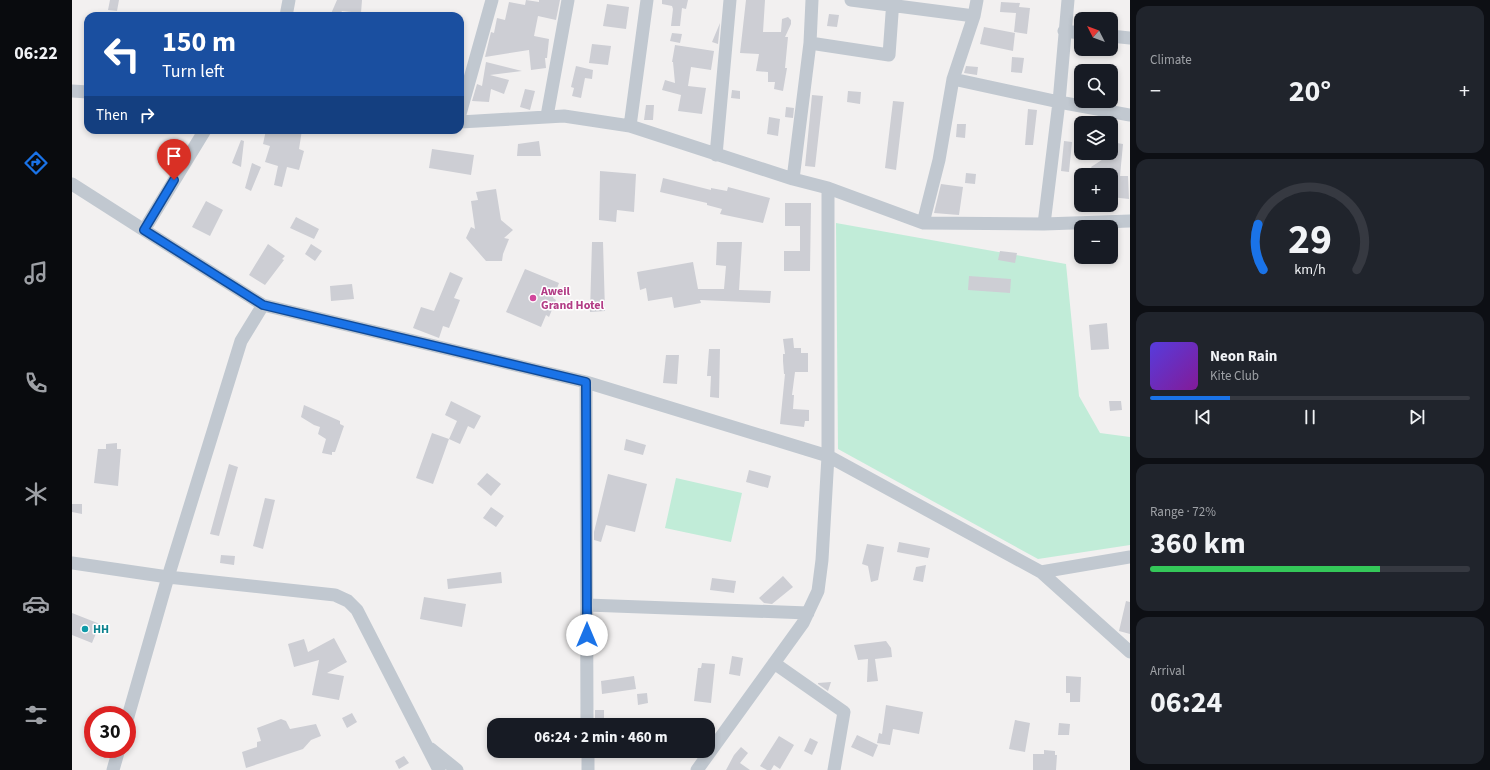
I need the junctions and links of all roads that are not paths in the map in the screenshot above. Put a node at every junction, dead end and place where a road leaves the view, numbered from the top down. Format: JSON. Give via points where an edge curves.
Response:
{"nodes":[{"id":1,"x":289,"y":0,"type":"edge"},
{"id":2,"x":492,"y":0,"type":"edge"},
{"id":3,"x":568,"y":0,"type":"edge"},
{"id":4,"x":646,"y":0,"type":"edge"},
{"id":5,"x":730,"y":0,"type":"edge"},
{"id":6,"x":812,"y":0,"type":"edge"},
{"id":7,"x":851,"y":0,"type":"edge"},
{"id":8,"x":977,"y":0,"type":"edge"},
{"id":9,"x":1068,"y":0,"type":"edge"},
{"id":10,"x":893,"y":3,"type":"edge"},
{"id":11,"x":287,"y":12,"type":"edge"},
{"id":12,"x":974,"y":16,"type":"junction"},
{"id":13,"x":1064,"y":31,"type":"junction"},
{"id":14,"x":1074,"y":32,"type":"edge"},
{"id":15,"x":1118,"y":37,"type":"edge"},
{"id":16,"x":1130,"y":38,"type":"edge"},
{"id":17,"x":810,"y":43,"type":"junction"},
{"id":18,"x":953,"y":79,"type":"junction"},
{"id":19,"x":72,"y":91,"type":"edge"},
{"id":20,"x":84,"y":92,"type":"edge"},
{"id":21,"x":464,"y":100,"type":"edge"},
{"id":22,"x":1059,"y":102,"type":"junction"},
{"id":23,"x":1130,"y":115,"type":"edge"},
{"id":24,"x":547,"y":116,"type":"junction"},
{"id":25,"x":464,"y":122,"type":"edge"},
{"id":26,"x":630,"y":126,"type":"junction"},
{"id":27,"x":203,"y":134,"type":"edge"},
{"id":28,"x":716,"y":155,"type":"junction"},
{"id":29,"x":793,"y":179,"type":"junction"},
{"id":30,"x":72,"y":184,"type":"edge"},
{"id":31,"x":828,"y":188,"type":"junction"},
{"id":32,"x":1130,"y":221,"type":"edge"},
{"id":33,"x":923,"y":223,"type":"junction"},
{"id":34,"x":1044,"y":224,"type":"junction"},
{"id":35,"x":144,"y":230,"type":"junction"},
{"id":36,"x":263,"y":305,"type":"junction"},
{"id":37,"x":586,"y":382,"type":"junction"},
{"id":38,"x":828,"y":456,"type":"junction"},
{"id":39,"x":1130,"y":556,"type":"edge"},
{"id":40,"x":72,"y":563,"type":"edge"},
{"id":41,"x":1041,"y":572,"type":"junction"},
{"id":42,"x":168,"y":577,"type":"junction"},
{"id":43,"x":587,"y":605,"type":"junction"},
{"id":44,"x":808,"y":613,"type":"junction"},
{"id":45,"x":1130,"y":652,"type":"edge"},
{"id":46,"x":774,"y":663,"type":"junction"},
{"id":47,"x":131,"y":706,"type":"edge"},
{"id":48,"x":587,"y":718,"type":"edge"},
{"id":49,"x":428,"y":746,"type":"junction"},
{"id":50,"x":116,"y":758,"type":"edge"},
{"id":51,"x":588,"y":758,"type":"edge"},
{"id":52,"x":113,"y":770,"type":"edge"},
{"id":53,"x":439,"y":770,"type":"edge"},
{"id":54,"x":457,"y":770,"type":"edge"},
{"id":55,"x":588,"y":770,"type":"edge"},
{"id":56,"x":697,"y":770,"type":"edge"},
{"id":57,"x":834,"y":770,"type":"edge"}],
"edges":[{"from":1,"to":11,"type":"street"},
{"from":2,"to":21,"type":"street"},
{"from":3,"to":24,"type":"street"},
{"from":4,"to":26,"type":"street"},
{"from":5,"to":28,"type":"street"},
{"from":6,"to":17,"type":"street"},
{"from":7,"to":10,"type":"street"},
{"from":8,"to":12,"type":"street"},
{"from":9,"to":13,"type":"street"},
{"from":10,"to":12,"type":"street"},
{"from":10,"to":17,"type":"street","via":[[889,55]]},
{"from":12,"to":18,"type":"street"},
{"from":13,"to":14,"type":"street"},
{"from":13,"to":22,"type":"street"},
{"from":15,"to":16,"type":"street"},
{"from":17,"to":29,"type":"street"},
{"from":18,"to":22,"type":"street"},
{"from":18,"to":33,"type":"street","via":[[939,160]]},
{"from":19,"to":20,"type":"street"},
{"from":22,"to":23,"type":"street"},
{"from":22,"to":34,"type":"street"},
{"from":24,"to":25,"type":"street"},
{"from":24,"to":26,"type":"street","via":[[588,118]]},
{"from":26,"to":28,"type":"street"},
{"from":27,"to":35,"type":"street"},
{"from":28,"to":29,"type":"street"},
{"from":29,"to":31,"type":"street"},
{"from":30,"to":35,"type":"street"},
{"from":31,"to":33,"type":"street"},
{"from":31,"to":38,"type":"street"},
{"from":32,"to":34,"type":"street"},
{"from":33,"to":34,"type":"street"},
{"from":35,"to":36,"type":"street"},
{"from":36,"to":37,"type":"street"},
{"from":36,"to":42,"type":"street","via":[[241,341]]},
{"from":37,"to":38,"type":"street"},
{"from":37,"to":43,"type":"street"},
{"from":38,"to":41,"type":"street"},
{"from":38,"to":44,"type":"street","via":[[822,560],[818,591]]},
{"from":39,"to":41,"type":"street"},
{"from":40,"to":42,"type":"street"},
{"from":41,"to":45,"type":"street"},
{"from":42,"to":47,"type":"street"},
{"from":42,"to":49,"type":"street","via":[[336,595],[348,601],[357,610]]},
{"from":43,"to":44,"type":"street"},
{"from":43,"to":48,"type":"street"},
{"from":44,"to":46,"type":"street"},
{"from":46,"to":56,"type":"street"},
{"from":46,"to":57,"type":"street","via":[[844,712]]},
{"from":49,"to":53,"type":"street"},
{"from":49,"to":54,"type":"street"},
{"from":50,"to":52,"type":"street"},
{"from":51,"to":55,"type":"street"}]}
